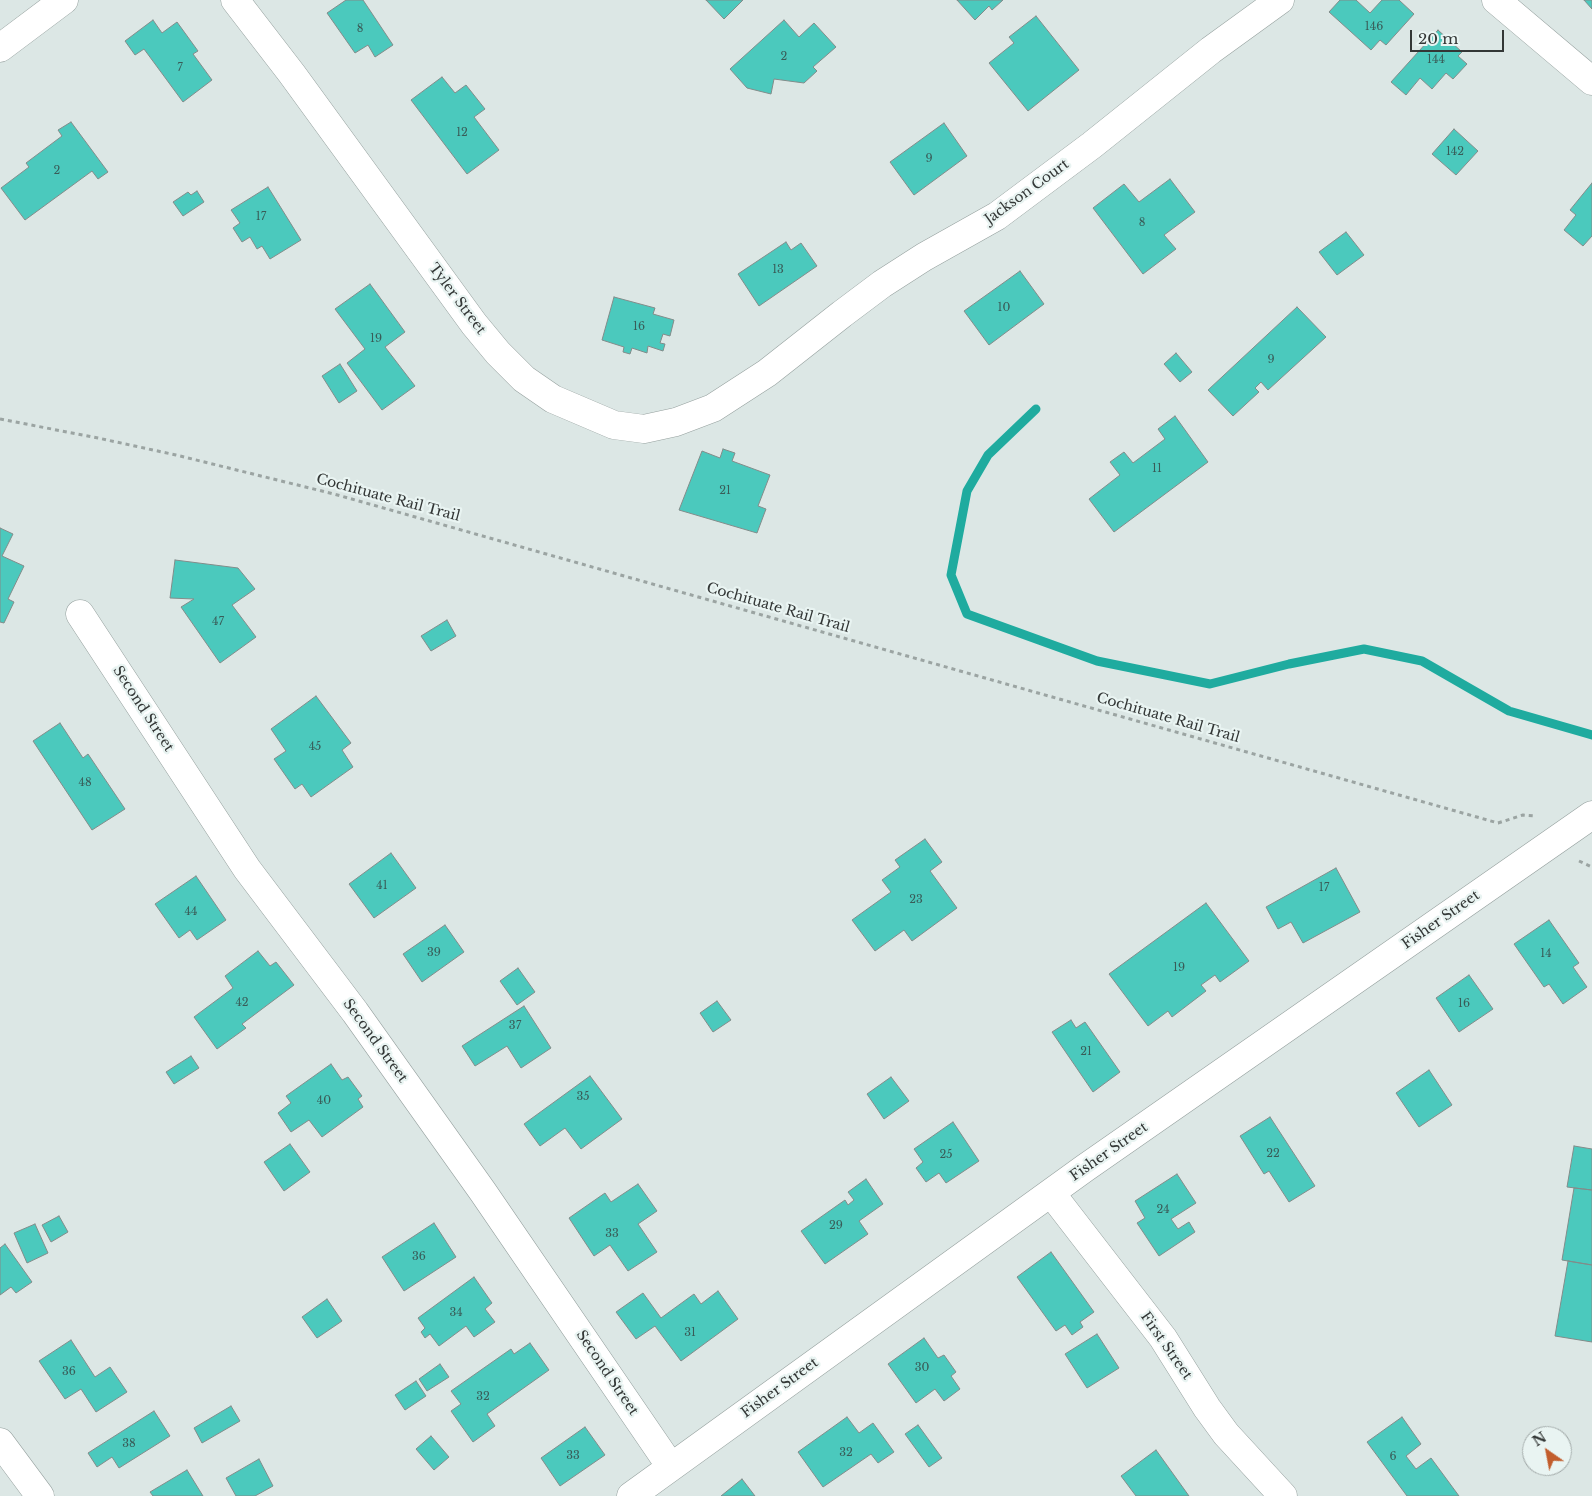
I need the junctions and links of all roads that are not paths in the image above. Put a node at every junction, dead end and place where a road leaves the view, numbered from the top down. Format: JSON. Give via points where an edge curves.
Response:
{"nodes":[{"id":1,"x":64,"y":0,"type":"edge"},
{"id":2,"x":235,"y":0,"type":"edge"},
{"id":3,"x":1280,"y":0,"type":"edge"},
{"id":4,"x":1496,"y":0,"type":"edge"},
{"id":5,"x":0,"y":48,"type":"edge"},
{"id":6,"x":1592,"y":81,"type":"edge"},
{"id":7,"x":767,"y":373,"type":"joint"},
{"id":8,"x":80,"y":614,"type":"dead end"},
{"id":9,"x":1592,"y":815,"type":"edge"},
{"id":10,"x":1051,"y":1193,"type":"junction"},
{"id":11,"x":0,"y":1442,"type":"edge"},
{"id":12,"x":671,"y":1467,"type":"junction"},
{"id":13,"x":40,"y":1496,"type":"edge"},
{"id":14,"x":631,"y":1496,"type":"edge"},
{"id":15,"x":1283,"y":1496,"type":"edge"}],
"edges":[{"from":1,"to":5,"type":"street"},
{"from":2,"to":7,"type":"street","name":"Tyler Street","via":[[474,324],[524,379],[553,399],[583,413],[614,425],[644,429],[676,422],[713,408]]},
{"from":3,"to":7,"type":"street","name":"Jackson Court","via":[[1210,50],[998,216],[882,284]]},
{"from":4,"to":6,"type":"street"},
{"from":8,"to":12,"type":"street","name":"Second Street","via":[[247,869],[355,1012],[483,1192]]},
{"from":9,"to":10,"type":"street","name":"Fisher Street"},
{"from":10,"to":12,"type":"street","name":"Fisher Street"},
{"from":10,"to":15,"type":"street","name":"First Street","via":[[1163,1338],[1226,1434]]},
{"from":11,"to":13,"type":"street"},
{"from":12,"to":14,"type":"street","name":"Fisher Street"}]}
